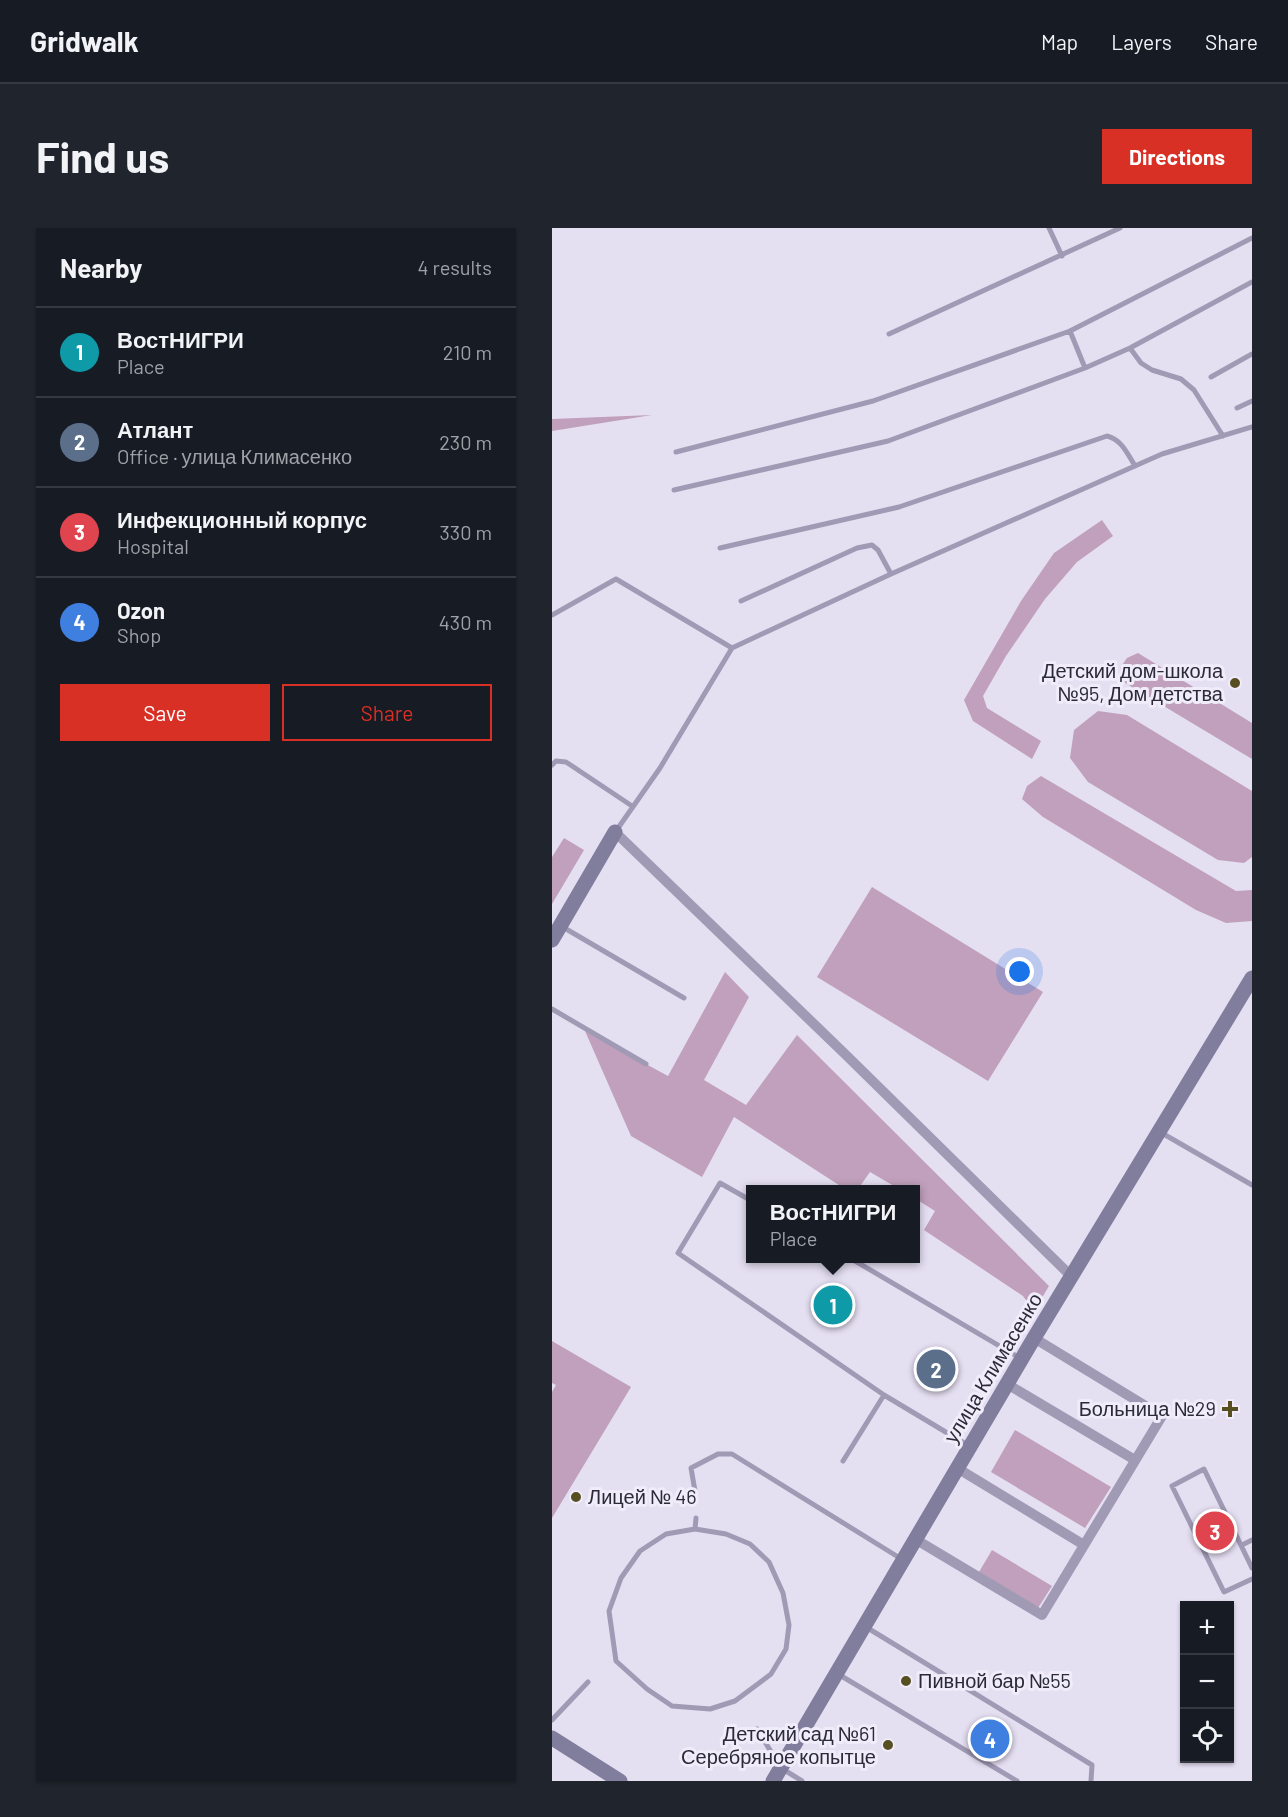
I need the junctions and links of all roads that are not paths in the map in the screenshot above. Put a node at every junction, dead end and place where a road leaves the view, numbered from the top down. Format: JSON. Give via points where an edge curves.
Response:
{"nodes":[{"id":1,"x":1049,"y":228,"type":"edge"},
{"id":2,"x":1120,"y":228,"type":"edge"},
{"id":3,"x":1252,"y":238,"type":"edge"},
{"id":4,"x":1062,"y":256,"type":"junction"},
{"id":5,"x":1252,"y":282,"type":"edge"},
{"id":6,"x":1070,"y":331,"type":"junction"},
{"id":7,"x":889,"y":334,"type":"dead end"},
{"id":8,"x":1130,"y":348,"type":"junction"},
{"id":9,"x":1252,"y":354,"type":"edge"},
{"id":10,"x":1085,"y":368,"type":"junction"},
{"id":11,"x":1211,"y":377,"type":"dead end"},
{"id":12,"x":1252,"y":401,"type":"edge"},
{"id":13,"x":1238,"y":408,"type":"dead end"},
{"id":14,"x":1252,"y":427,"type":"edge"},
{"id":15,"x":1223,"y":436,"type":"junction"},
{"id":16,"x":676,"y":452,"type":"dead end"},
{"id":17,"x":1135,"y":466,"type":"junction"},
{"id":18,"x":674,"y":490,"type":"dead end"},
{"id":19,"x":720,"y":548,"type":"dead end"},
{"id":20,"x":891,"y":574,"type":"junction"},
{"id":21,"x":741,"y":601,"type":"dead end"},
{"id":22,"x":552,"y":615,"type":"edge"},
{"id":23,"x":732,"y":648,"type":"junction"},
{"id":24,"x":552,"y":765,"type":"edge"},
{"id":25,"x":632,"y":806,"type":"junction"},
{"id":26,"x":615,"y":832,"type":"junction"},
{"id":27,"x":561,"y":926,"type":"junction"},
{"id":28,"x":552,"y":940,"type":"edge"},
{"id":29,"x":1252,"y":978,"type":"edge"},
{"id":30,"x":684,"y":998,"type":"dead end"},
{"id":31,"x":552,"y":1009,"type":"edge"},
{"id":32,"x":646,"y":1064,"type":"dead end"},
{"id":33,"x":1159,"y":1131,"type":"junction"},
{"id":34,"x":1252,"y":1185,"type":"edge"},
{"id":35,"x":746,"y":1198,"type":"edge"},
{"id":36,"x":859,"y":1263,"type":"edge"},
{"id":37,"x":1072,"y":1277,"type":"junction"},
{"id":38,"x":1034,"y":1338,"type":"junction"},
{"id":39,"x":1022,"y":1359,"type":"junction"},
{"id":40,"x":1007,"y":1383,"type":"junction"},
{"id":41,"x":884,"y":1395,"type":"junction"},
{"id":42,"x":970,"y":1446,"type":"junction"},
{"id":43,"x":1135,"y":1460,"type":"junction"},
{"id":44,"x":843,"y":1461,"type":"dead end"},
{"id":45,"x":957,"y":1468,"type":"junction"},
{"id":46,"x":694,"y":1491,"type":"dead end"},
{"id":47,"x":696,"y":1518,"type":"dead end"},
{"id":48,"x":695,"y":1529,"type":"junction"},
{"id":49,"x":915,"y":1539,"type":"junction"},
{"id":50,"x":1252,"y":1540,"type":"edge"},
{"id":51,"x":1084,"y":1545,"type":"junction"},
{"id":52,"x":1242,"y":1545,"type":"junction"},
{"id":53,"x":903,"y":1560,"type":"junction"},
{"id":54,"x":1252,"y":1568,"type":"edge"},
{"id":55,"x":1252,"y":1579,"type":"edge"},
{"id":56,"x":864,"y":1626,"type":"junction"},
{"id":57,"x":616,"y":1661,"type":"junction"},
{"id":58,"x":608,"y":1665,"type":"dead end"},
{"id":59,"x":837,"y":1673,"type":"junction"},
{"id":60,"x":588,"y":1682,"type":"dead end"},
{"id":61,"x":735,"y":1701,"type":"junction"},
{"id":62,"x":741,"y":1706,"type":"dead end"},
{"id":63,"x":552,"y":1720,"type":"edge"},
{"id":64,"x":757,"y":1729,"type":"dead end"},
{"id":65,"x":552,"y":1738,"type":"edge"},
{"id":66,"x":777,"y":1774,"type":"edge"},
{"id":67,"x":620,"y":1781,"type":"edge"},
{"id":68,"x":802,"y":1781,"type":"edge"},
{"id":69,"x":1017,"y":1781,"type":"edge"},
{"id":70,"x":1091,"y":1781,"type":"edge"}],
"edges":[{"from":1,"to":4,"type":"lane"},
{"from":2,"to":4,"type":"lane"},
{"from":3,"to":6,"type":"lane"},
{"from":4,"to":7,"type":"lane"},
{"from":5,"to":8,"type":"lane"},
{"from":6,"to":10,"type":"lane"},
{"from":6,"to":16,"type":"lane","via":[[873,401]]},
{"from":8,"to":10,"type":"lane"},
{"from":8,"to":15,"type":"lane","via":[[1141,363],[1181,378],[1194,390]]},
{"from":9,"to":11,"type":"lane"},
{"from":10,"to":18,"type":"lane","via":[[888,441]]},
{"from":12,"to":13,"type":"lane"},
{"from":14,"to":15,"type":"lane"},
{"from":15,"to":17,"type":"lane"},
{"from":17,"to":19,"type":"lane","via":[[1124,446],[1107,436],[898,507]]},
{"from":17,"to":20,"type":"lane"},
{"from":20,"to":21,"type":"lane","via":[[872,544]]},
{"from":20,"to":23,"type":"lane"},
{"from":22,"to":23,"type":"lane","via":[[616,579]]},
{"from":23,"to":25,"type":"lane","via":[[660,768]]},
{"from":24,"to":25,"type":"lane","via":[[556,761],[566,762]]},
{"from":25,"to":26,"type":"lane"},
{"from":26,"to":27,"type":"street"},
{"from":26,"to":37,"type":"street"},
{"from":27,"to":28,"type":"street"},
{"from":27,"to":30,"type":"lane"},
{"from":29,"to":33,"type":"street","name":"улица Климасенко"},
{"from":31,"to":32,"type":"lane"},
{"from":33,"to":34,"type":"lane"},
{"from":33,"to":37,"type":"street","name":"улица Климасенко"},
{"from":35,"to":41,"type":"lane","via":[[720,1183],[678,1253]]},
{"from":36,"to":39,"type":"lane"},
{"from":37,"to":38,"type":"street","name":"улица Климасенко"},
{"from":38,"to":39,"type":"street","name":"улица Климасенко"},
{"from":38,"to":43,"type":"street","via":[[1162,1416]]},
{"from":39,"to":40,"type":"street","name":"улица Климасенко"},
{"from":40,"to":42,"type":"street","name":"улица Климасенко"},
{"from":40,"to":43,"type":"street"},
{"from":41,"to":42,"type":"lane"},
{"from":41,"to":44,"type":"lane"},
{"from":42,"to":45,"type":"street","name":"улица Климасенко"},
{"from":43,"to":51,"type":"street"},
{"from":45,"to":49,"type":"street","name":"улица Климасенко"},
{"from":45,"to":51,"type":"street"},
{"from":46,"to":53,"type":"lane","via":[[692,1468],[718,1454],[732,1454]]},
{"from":47,"to":48,"type":"lane"},
{"from":48,"to":57,"type":"lane","via":[[666,1534],[640,1551],[621,1578],[609,1611]]},
{"from":48,"to":61,"type":"lane","via":[[726,1534],[750,1544],[769,1562],[783,1593],[789,1625],[786,1649],[771,1674]]},
{"from":49,"to":51,"type":"street","via":[[1042,1615]]},
{"from":49,"to":53,"type":"street","name":"улица Климасенко"},
{"from":50,"to":52,"type":"lane"},
{"from":52,"to":54,"type":"lane"},
{"from":52,"to":55,"type":"lane","via":[[1204,1469],[1172,1486],[1224,1592]]},
{"from":53,"to":56,"type":"street","name":"улица Климасенко"},
{"from":56,"to":59,"type":"street","name":"улица Климасенко"},
{"from":56,"to":70,"type":"lane","via":[[1092,1765]]},
{"from":57,"to":58,"type":"lane"},
{"from":57,"to":61,"type":"lane","via":[[672,1706],[710,1709]]},
{"from":59,"to":66,"type":"street","name":"улица Климасенко"},
{"from":59,"to":69,"type":"lane"},
{"from":60,"to":63,"type":"lane"},
{"from":61,"to":62,"type":"lane"},
{"from":64,"to":66,"type":"lane"},
{"from":65,"to":67,"type":"street"},
{"from":66,"to":68,"type":"lane"}]}
